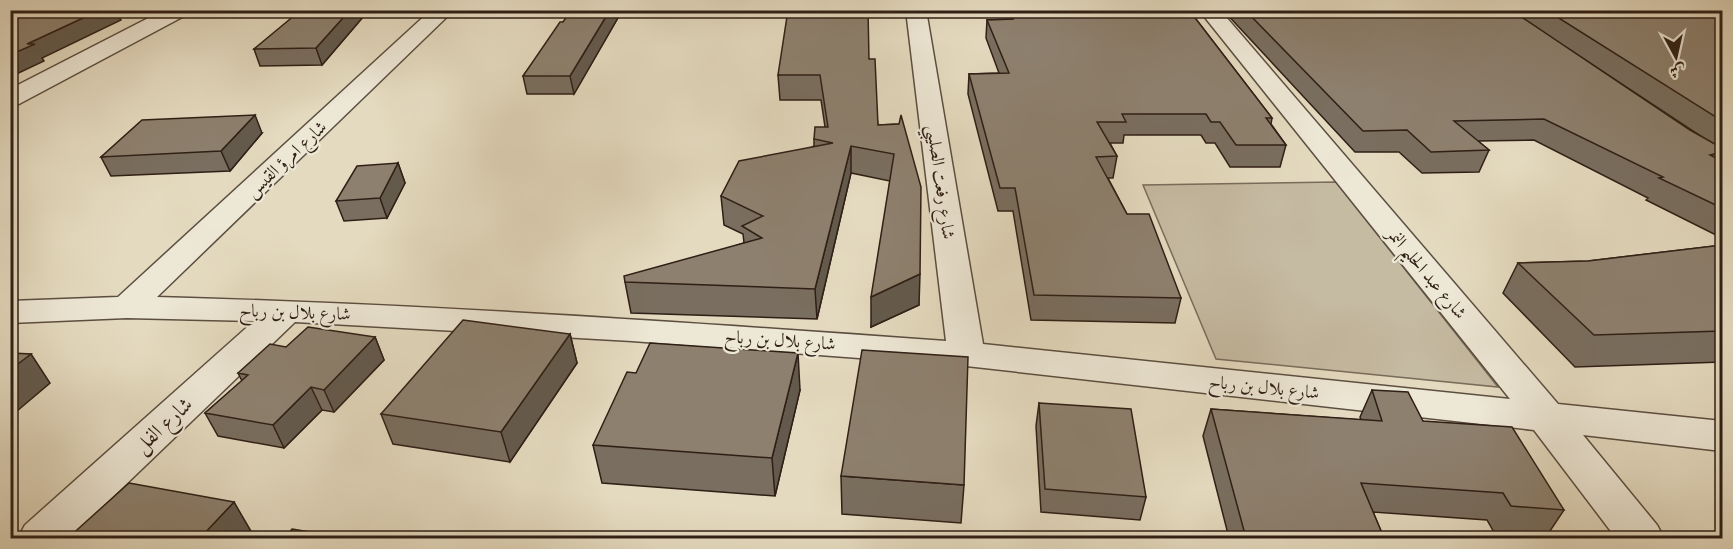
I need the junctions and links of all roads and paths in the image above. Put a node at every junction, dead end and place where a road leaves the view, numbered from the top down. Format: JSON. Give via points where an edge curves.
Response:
{"nodes":[{"id":1,"x":181,"y":10,"type":"edge"},
{"id":2,"x":444,"y":10,"type":"edge"},
{"id":3,"x":916,"y":10,"type":"edge"},
{"id":4,"x":1209,"y":10,"type":"edge"},
{"id":5,"x":10,"y":99,"type":"edge"},
{"id":6,"x":127,"y":308,"type":"junction"},
{"id":7,"x":286,"y":311,"type":"junction"},
{"id":8,"x":10,"y":312,"type":"edge"},
{"id":9,"x":966,"y":354,"type":"junction"},
{"id":10,"x":1547,"y":418,"type":"junction"},
{"id":11,"x":1722,"y":436,"type":"edge"},
{"id":12,"x":41,"y":538,"type":"edge"},
{"id":13,"x":1641,"y":538,"type":"edge"}],
"edges":[{"from":1,"to":5,"type":"street"},
{"from":2,"to":6,"type":"street","name":"شارع امرؤ القيس"},
{"from":3,"to":9,"type":"street","name":"شارع رفعت الصليبي"},
{"from":4,"to":10,"type":"street","name":"شارع عبد الحليم النمر"},
{"from":6,"to":7,"type":"street","name":"شارع بلال بن رباح"},
{"from":6,"to":8,"type":"street","name":"شارع بلال بن رباح"},
{"from":7,"to":9,"type":"street","name":"شارع بلال بن رباح"},
{"from":7,"to":12,"type":"street","name":"شارع الفل"},
{"from":9,"to":10,"type":"street","name":"شارع بلال بن رباح"},
{"from":10,"to":11,"type":"street","name":"شارع بلال بن رباح"},
{"from":10,"to":13,"type":"street","name":"شارع عبد الحليم النمر"}]}
